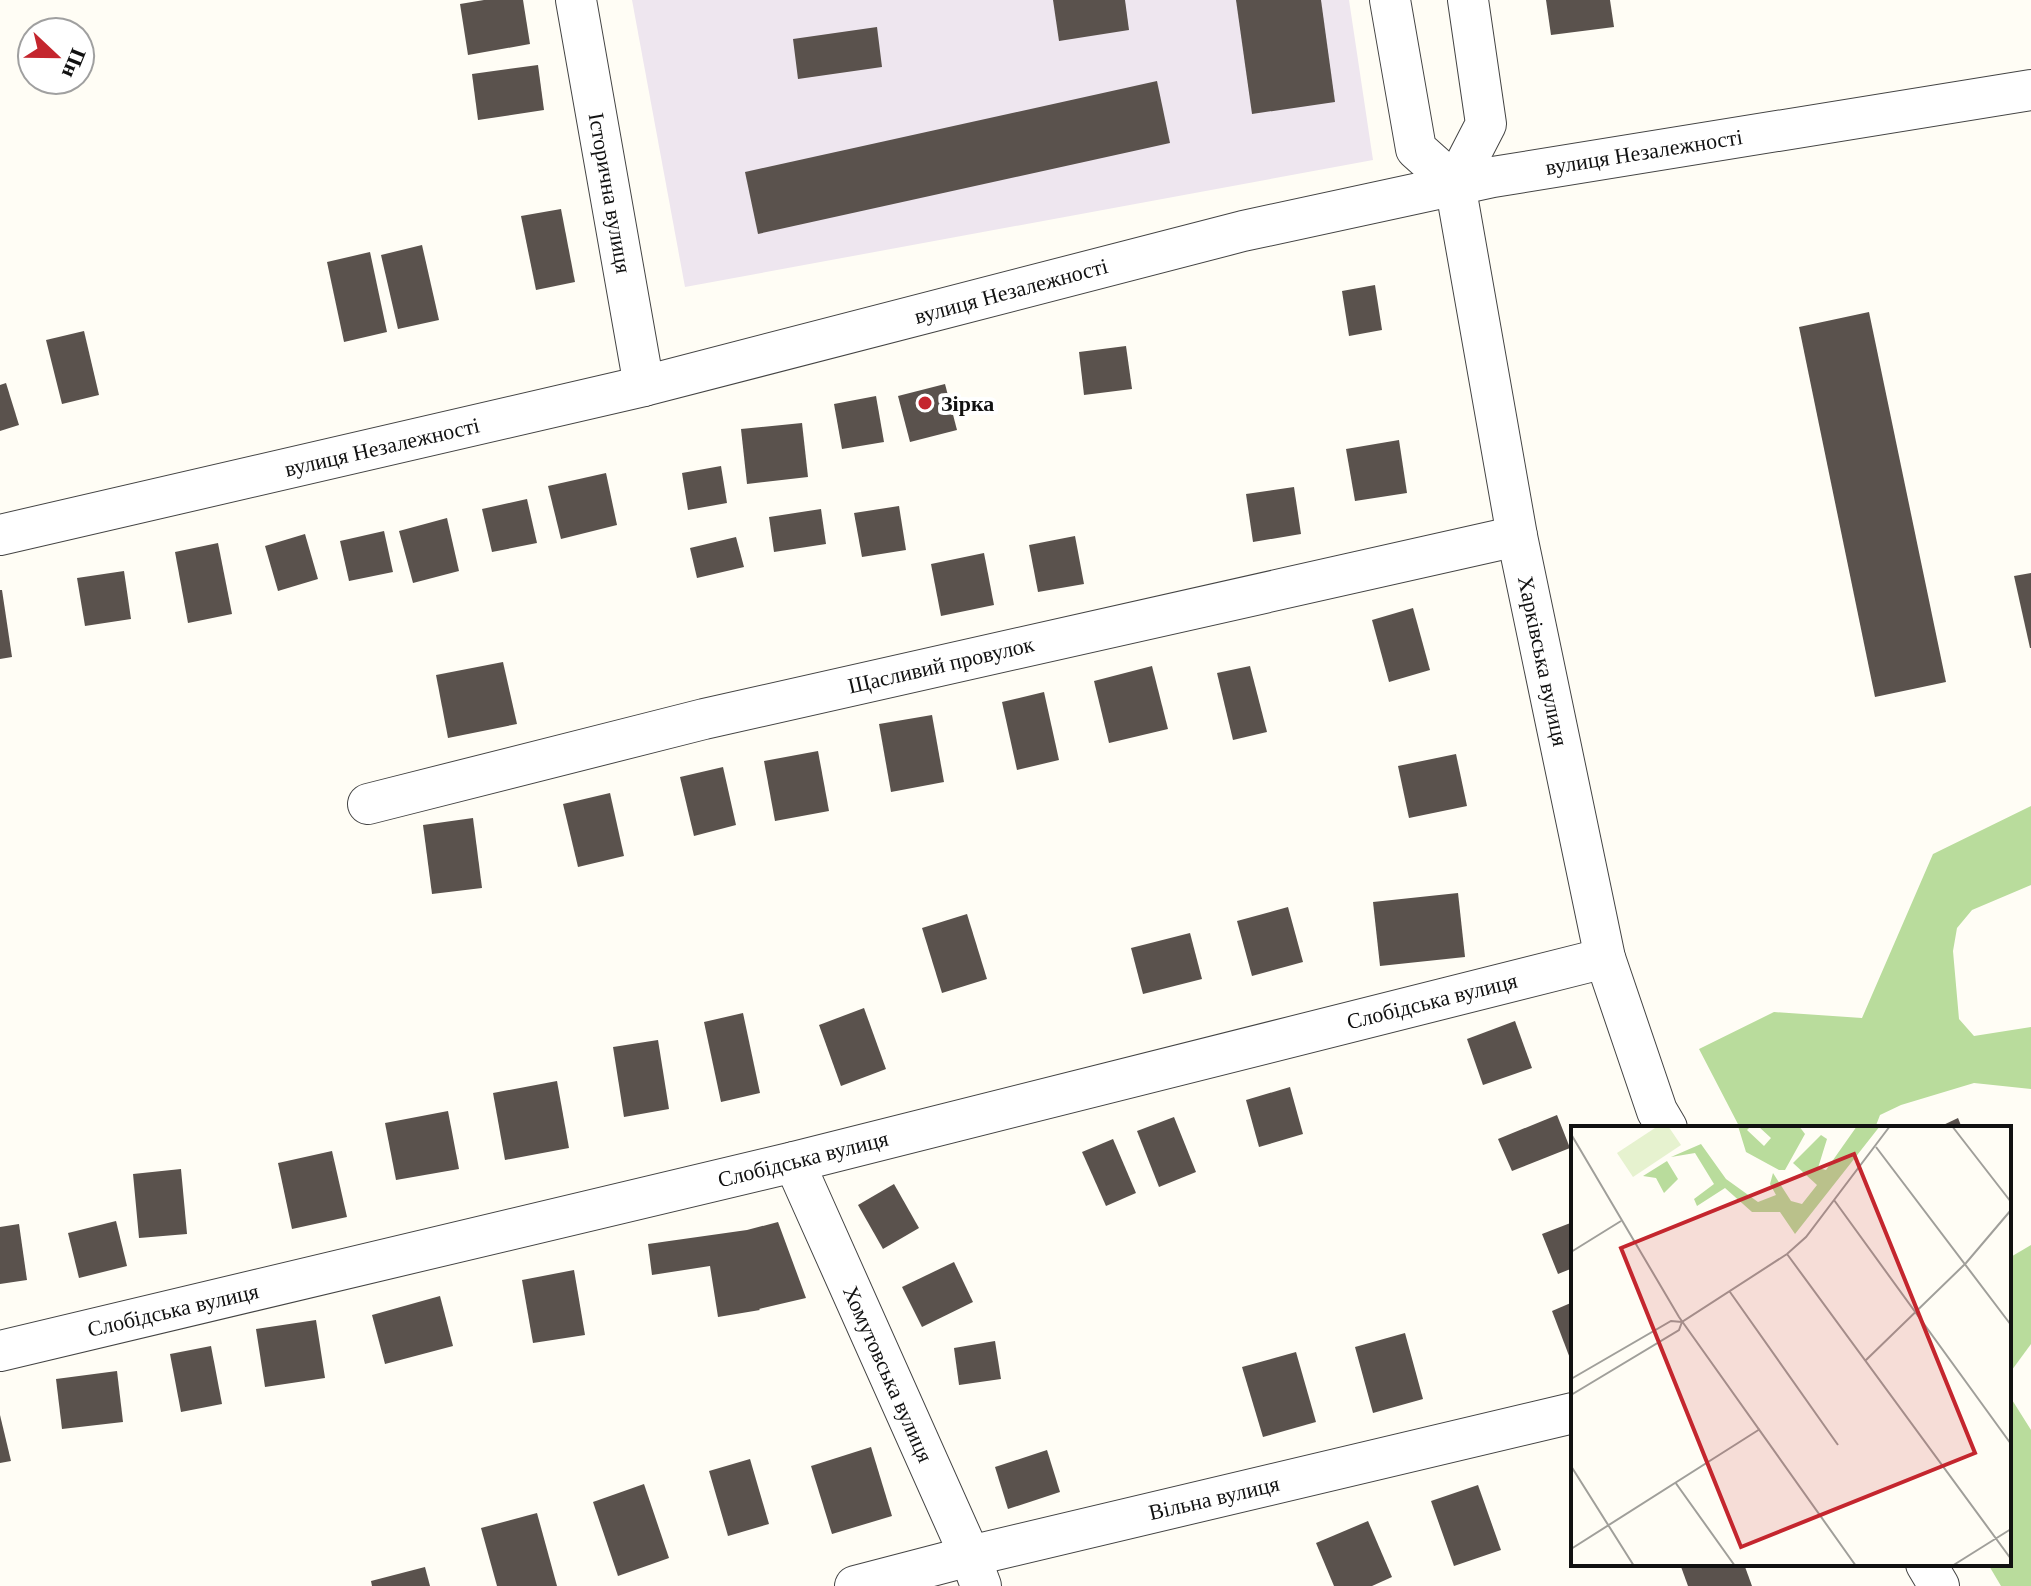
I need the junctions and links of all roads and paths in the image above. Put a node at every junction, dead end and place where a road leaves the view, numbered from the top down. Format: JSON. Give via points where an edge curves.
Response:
{"nodes":[{"id":1,"x":576,"y":0,"type":"edge"},
{"id":2,"x":1390,"y":0,"type":"edge"},
{"id":3,"x":1468,"y":0,"type":"edge"},
{"id":4,"x":2031,"y":90,"type":"edge"},
{"id":5,"x":1455,"y":184,"type":"junction"},
{"id":6,"x":644,"y":386,"type":"junction"},
{"id":7,"x":0,"y":535,"type":"edge"},
{"id":8,"x":1517,"y":536,"type":"junction"},
{"id":9,"x":368,"y":804,"type":"dead end"},
{"id":10,"x":1605,"y":958,"type":"junction"},
{"id":11,"x":1666,"y":1126,"type":"edge"},
{"id":12,"x":794,"y":1162,"type":"junction"},
{"id":13,"x":0,"y":1351,"type":"edge"},
{"id":14,"x":1571,"y":1414,"type":"edge"},
{"id":15,"x":1927,"y":1566,"type":"edge"},
{"id":16,"x":975,"y":1571,"type":"edge"},
{"id":17,"x":855,"y":1586,"type":"edge"},
{"id":18,"x":1939,"y":1586,"type":"edge"}],
"edges":[{"from":1,"to":6,"type":"street","name":"Історична вулиця"},
{"from":2,"to":5,"type":"street","via":[[1416,149]]},
{"from":3,"to":5,"type":"street","via":[[1486,124]]},
{"from":4,"to":5,"type":"street","name":"вулиця Незалежності"},
{"from":5,"to":6,"type":"street","name":"вулиця Незалежності","via":[[1243,231]]},
{"from":5,"to":8,"type":"street","name":"Харківська вулиця"},
{"from":6,"to":7,"type":"street","name":"вулиця Незалежності"},
{"from":8,"to":9,"type":"street","name":"Щасливий провулок","via":[[704,719]]},
{"from":8,"to":10,"type":"street","name":"Харківська вулиця"},
{"from":10,"to":11,"type":"street","name":"Харківська вулиця"},
{"from":10,"to":12,"type":"street","name":"Слобідська вулиця"},
{"from":12,"to":13,"type":"street","name":"Слобідська вулиця"},
{"from":12,"to":16,"type":"street","name":"Хомутовська вулиця"},
{"from":14,"to":16,"type":"street","name":"Вільна вулиця"},
{"from":15,"to":18,"type":"street"},
{"from":16,"to":17,"type":"street","name":"Вільна вулиця"}]}
